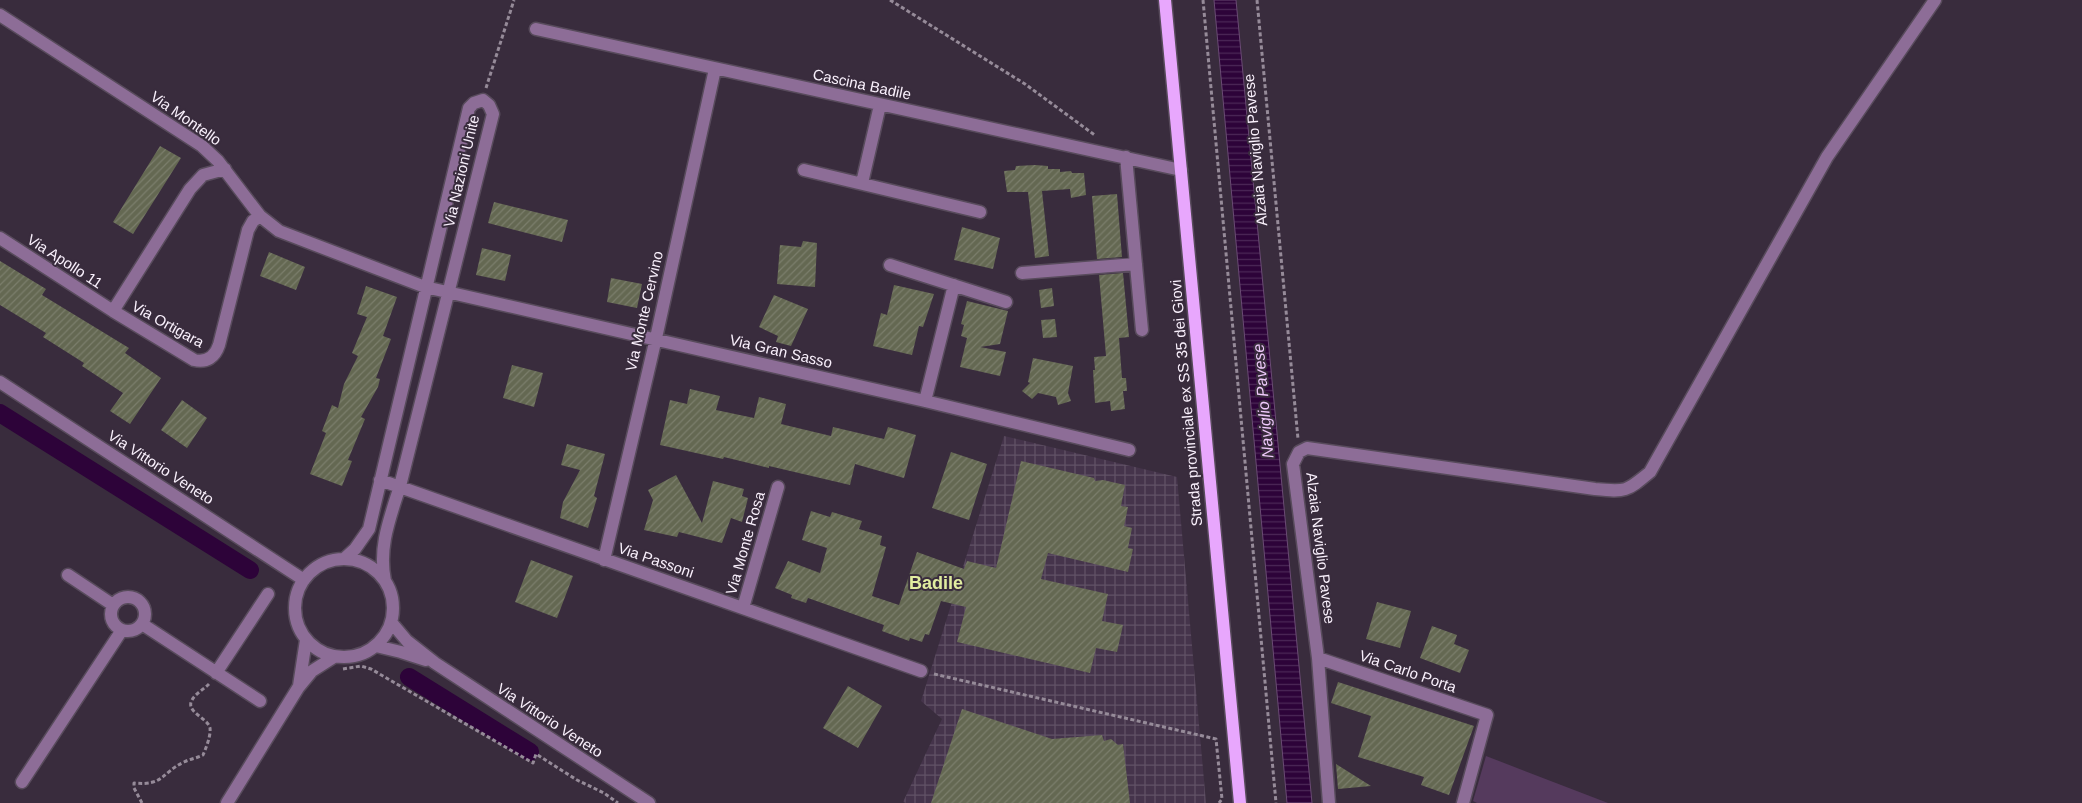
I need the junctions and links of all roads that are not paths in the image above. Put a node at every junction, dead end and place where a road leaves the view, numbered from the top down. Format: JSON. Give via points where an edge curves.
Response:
{"nodes":[{"id":1,"x":1165,"y":0,"type":"edge"},
{"id":2,"x":1935,"y":0,"type":"edge"},
{"id":3,"x":0,"y":16,"type":"edge"},
{"id":4,"x":536,"y":29,"type":"dead end"},
{"id":5,"x":714,"y":69,"type":"junction"},
{"id":6,"x":880,"y":105,"type":"junction"},
{"id":7,"x":1126,"y":157,"type":"junction"},
{"id":8,"x":224,"y":169,"type":"junction"},
{"id":9,"x":804,"y":170,"type":"dead end"},
{"id":10,"x":1181,"y":170,"type":"junction"},
{"id":11,"x":862,"y":183,"type":"junction"},
{"id":12,"x":980,"y":212,"type":"dead end"},
{"id":13,"x":260,"y":216,"type":"junction"},
{"id":14,"x":0,"y":238,"type":"edge"},
{"id":15,"x":1136,"y":264,"type":"junction"},
{"id":16,"x":890,"y":265,"type":"dead end"},
{"id":17,"x":1022,"y":273,"type":"dead end"},
{"id":18,"x":954,"y":285,"type":"junction"},
{"id":19,"x":425,"y":287,"type":"junction"},
{"id":20,"x":450,"y":292,"type":"junction"},
{"id":21,"x":1006,"y":302,"type":"dead end"},
{"id":22,"x":113,"y":311,"type":"junction"},
{"id":23,"x":1142,"y":330,"type":"dead end"},
{"id":24,"x":656,"y":338,"type":"junction"},
{"id":25,"x":0,"y":382,"type":"edge"},
{"id":26,"x":925,"y":401,"type":"junction"},
{"id":27,"x":1129,"y":450,"type":"dead end"},
{"id":28,"x":380,"y":480,"type":"junction"},
{"id":29,"x":400,"y":486,"type":"junction"},
{"id":30,"x":778,"y":487,"type":"dead end"},
{"id":31,"x":344,"y":559,"type":"junction"},
{"id":32,"x":604,"y":560,"type":"junction"},
{"id":33,"x":68,"y":576,"type":"dead end"},
{"id":34,"x":304,"y":580,"type":"junction"},
{"id":35,"x":385,"y":581,"type":"junction"},
{"id":36,"x":268,"y":594,"type":"dead end"},
{"id":37,"x":113,"y":605,"type":"junction"},
{"id":38,"x":743,"y":608,"type":"junction"},
{"id":39,"x":391,"y":622,"type":"junction"},
{"id":40,"x":142,"y":624,"type":"junction"},
{"id":41,"x":122,"y":630,"type":"junction"},
{"id":42,"x":306,"y":640,"type":"junction"},
{"id":43,"x":376,"y":646,"type":"junction"},
{"id":44,"x":334,"y":657,"type":"junction"},
{"id":45,"x":1318,"y":658,"type":"junction"},
{"id":46,"x":435,"y":663,"type":"junction"},
{"id":47,"x":922,"y":670,"type":"road end"},
{"id":48,"x":217,"y":674,"type":"junction"},
{"id":49,"x":298,"y":688,"type":"junction"},
{"id":50,"x":260,"y":701,"type":"dead end"},
{"id":51,"x":22,"y":782,"type":"dead end"},
{"id":52,"x":227,"y":803,"type":"edge"},
{"id":53,"x":649,"y":803,"type":"edge"},
{"id":54,"x":1240,"y":803,"type":"edge"},
{"id":55,"x":1329,"y":803,"type":"edge"},
{"id":56,"x":1463,"y":803,"type":"edge"}],
"edges":[{"from":1,"to":10,"type":"main road","name":"Strada provinciale ex SS 35 dei Giovi"},
{"from":2,"to":45,"type":"street","name":"Alzaia Naviglio Pavese","via":[[1827,157],[1650,472],[1632,488],[1622,491],[1595,489],[1307,448],[1299,452],[1293,464]]},
{"from":3,"to":8,"type":"street","name":"Via Montello","via":[[202,146]]},
{"from":4,"to":5,"type":"street","name":"Cascina Badile"},
{"from":5,"to":6,"type":"street","name":"Cascina Badile"},
{"from":5,"to":24,"type":"street","name":"Via Monte Cervino"},
{"from":6,"to":7,"type":"street","name":"Cascina Badile"},
{"from":6,"to":11,"type":"street"},
{"from":7,"to":10,"type":"street","name":"Cascina Badile"},
{"from":7,"to":15,"type":"street"},
{"from":8,"to":13,"type":"street","name":"Via Montello"},
{"from":8,"to":22,"type":"street","name":"Via Ortigara","via":[[203,175],[190,189]]},
{"from":9,"to":11,"type":"street"},
{"from":10,"to":54,"type":"main road","name":"Strada provinciale ex SS 35 dei Giovi"},
{"from":11,"to":12,"type":"street"},
{"from":13,"to":19,"type":"street","name":"Via Montello","via":[[279,231]]},
{"from":13,"to":22,"type":"street","name":"Via Ortigara","via":[[248,230],[220,345],[210,358],[194,360]]},
{"from":14,"to":22,"type":"street","name":"Via Apollo 11"},
{"from":15,"to":17,"type":"street"},
{"from":15,"to":23,"type":"street"},
{"from":16,"to":18,"type":"street"},
{"from":18,"to":21,"type":"street"},
{"from":18,"to":26,"type":"street"},
{"from":19,"to":20,"type":"street","name":"Via Gran Sasso"},
{"from":19,"to":20,"type":"street","name":"Via Nazioni Unite","via":[[469,108],[483,100],[493,114]]},
{"from":19,"to":28,"type":"street","name":"Via Nazioni Unite"},
{"from":20,"to":24,"type":"street","name":"Via Gran Sasso"},
{"from":20,"to":29,"type":"street","name":"Via Nazioni Unite"},
{"from":24,"to":26,"type":"street","name":"Via Gran Sasso"},
{"from":24,"to":32,"type":"street","name":"Via Monte Cervino"},
{"from":25,"to":34,"type":"street","name":"Via Vittorio Veneto"},
{"from":26,"to":27,"type":"street","name":"Via Gran Sasso"},
{"from":28,"to":29,"type":"street","name":"Via Passoni"},
{"from":28,"to":31,"type":"street","name":"Via Nazioni Unite","via":[[369,529]]},
{"from":29,"to":32,"type":"street","name":"Via Passoni"},
{"from":29,"to":35,"type":"street","name":"Via Nazioni Unite","via":[[382,549]]},
{"from":30,"to":38,"type":"street","name":"Via Monte Rosa"},
{"from":31,"to":34,"type":"street","via":[[315,569]]},
{"from":31,"to":35,"type":"street","via":[[367,565]]},
{"from":32,"to":38,"type":"street","name":"Via Passoni"},
{"from":33,"to":37,"type":"street"},
{"from":34,"to":42,"type":"street","via":[[297,594],[295,610],[298,626]]},
{"from":35,"to":39,"type":"street","via":[[392,600]]},
{"from":36,"to":48,"type":"street"},
{"from":37,"to":40,"type":"street","via":[[127,596],[137,599],[146,613]]},
{"from":37,"to":41,"type":"street","via":[[111,620]]},
{"from":38,"to":47,"type":"street","name":"Via Passoni"},
{"from":39,"to":43,"type":"street"},
{"from":39,"to":46,"type":"street","name":"Via Vittorio Veneto","via":[[407,641]]},
{"from":40,"to":41,"type":"street","via":[[134,630]]},
{"from":40,"to":48,"type":"street"},
{"from":41,"to":51,"type":"street"},
{"from":42,"to":44,"type":"street","via":[[319,651]]},
{"from":42,"to":49,"type":"street"},
{"from":43,"to":44,"type":"street","via":[[363,654]]},
{"from":43,"to":46,"type":"street","name":"Via Vittorio Veneto"},
{"from":44,"to":49,"type":"street","via":[[312,671]]},
{"from":45,"to":55,"type":"street","name":"Alzaia Naviglio Pavese"},
{"from":45,"to":56,"type":"street","name":"Via Carlo Porta","via":[[1487,715]]},
{"from":46,"to":53,"type":"street","name":"Via Vittorio Veneto"},
{"from":48,"to":50,"type":"street"},
{"from":49,"to":52,"type":"street"}]}
